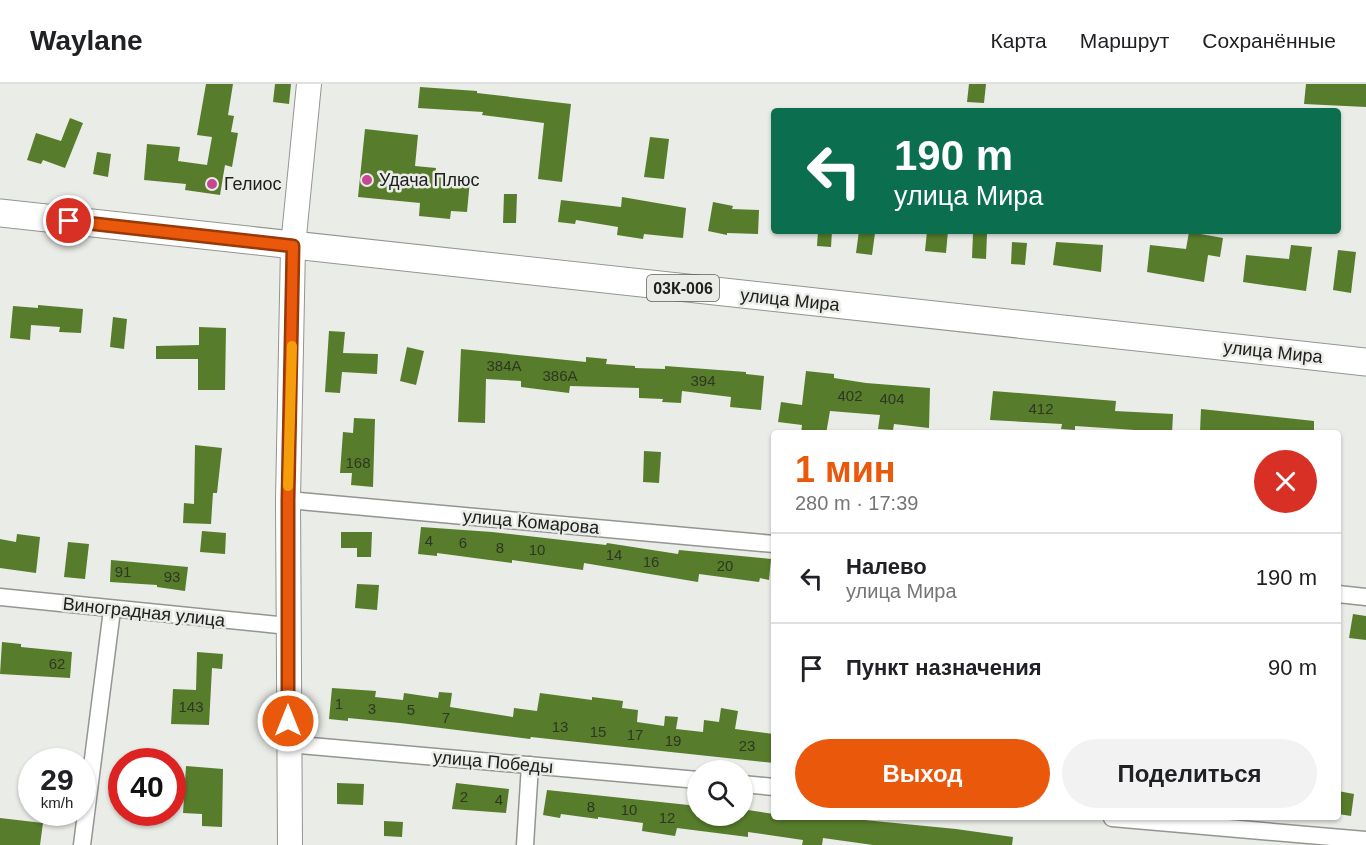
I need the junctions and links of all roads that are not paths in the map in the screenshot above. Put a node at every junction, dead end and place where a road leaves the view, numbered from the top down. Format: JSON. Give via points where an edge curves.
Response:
{"nodes":[{"id":1,"x":309,"y":84,"type":"edge"},
{"id":2,"x":0,"y":213,"type":"edge"},
{"id":3,"x":293,"y":246,"type":"junction"},
{"id":4,"x":1366,"y":362,"type":"edge"},
{"id":5,"x":288,"y":500,"type":"junction"},
{"id":6,"x":771,"y":544,"type":"edge"},
{"id":7,"x":1341,"y":594,"type":"edge"},
{"id":8,"x":0,"y":597,"type":"edge"},
{"id":9,"x":1366,"y":597,"type":"edge"},
{"id":10,"x":112,"y":610,"type":"junction"},
{"id":11,"x":288,"y":626,"type":"junction"},
{"id":12,"x":288,"y":744,"type":"junction"},
{"id":13,"x":530,"y":765,"type":"junction"},
{"id":14,"x":687,"y":779,"type":"edge"},
{"id":15,"x":753,"y":785,"type":"edge"},
{"id":16,"x":771,"y":787,"type":"edge"},
{"id":17,"x":1135,"y":820,"type":"edge"},
{"id":18,"x":1366,"y":840,"type":"edge"},
{"id":19,"x":82,"y":845,"type":"edge"},
{"id":20,"x":290,"y":845,"type":"edge"},
{"id":21,"x":525,"y":845,"type":"edge"}],
"edges":[{"from":1,"to":3,"type":"street"},
{"from":2,"to":3,"type":"main road","name":"улица Мира","number":"03К-006"},
{"from":3,"to":4,"type":"main road","name":"улица Мира","number":"03К-006"},
{"from":3,"to":5,"type":"street"},
{"from":5,"to":6,"type":"street","name":"улица Комарова"},
{"from":5,"to":11,"type":"street"},
{"from":7,"to":9,"type":"street"},
{"from":8,"to":10,"type":"street","name":"Виноградная улица"},
{"from":10,"to":11,"type":"street","name":"Виноградная улица"},
{"from":10,"to":19,"type":"street"},
{"from":11,"to":12,"type":"street"},
{"from":12,"to":13,"type":"street","name":"улица Победы"},
{"from":12,"to":20,"type":"street"},
{"from":13,"to":14,"type":"street","name":"улица Победы"},
{"from":13,"to":21,"type":"street"},
{"from":15,"to":16,"type":"street"},
{"from":17,"to":18,"type":"street"}]}
